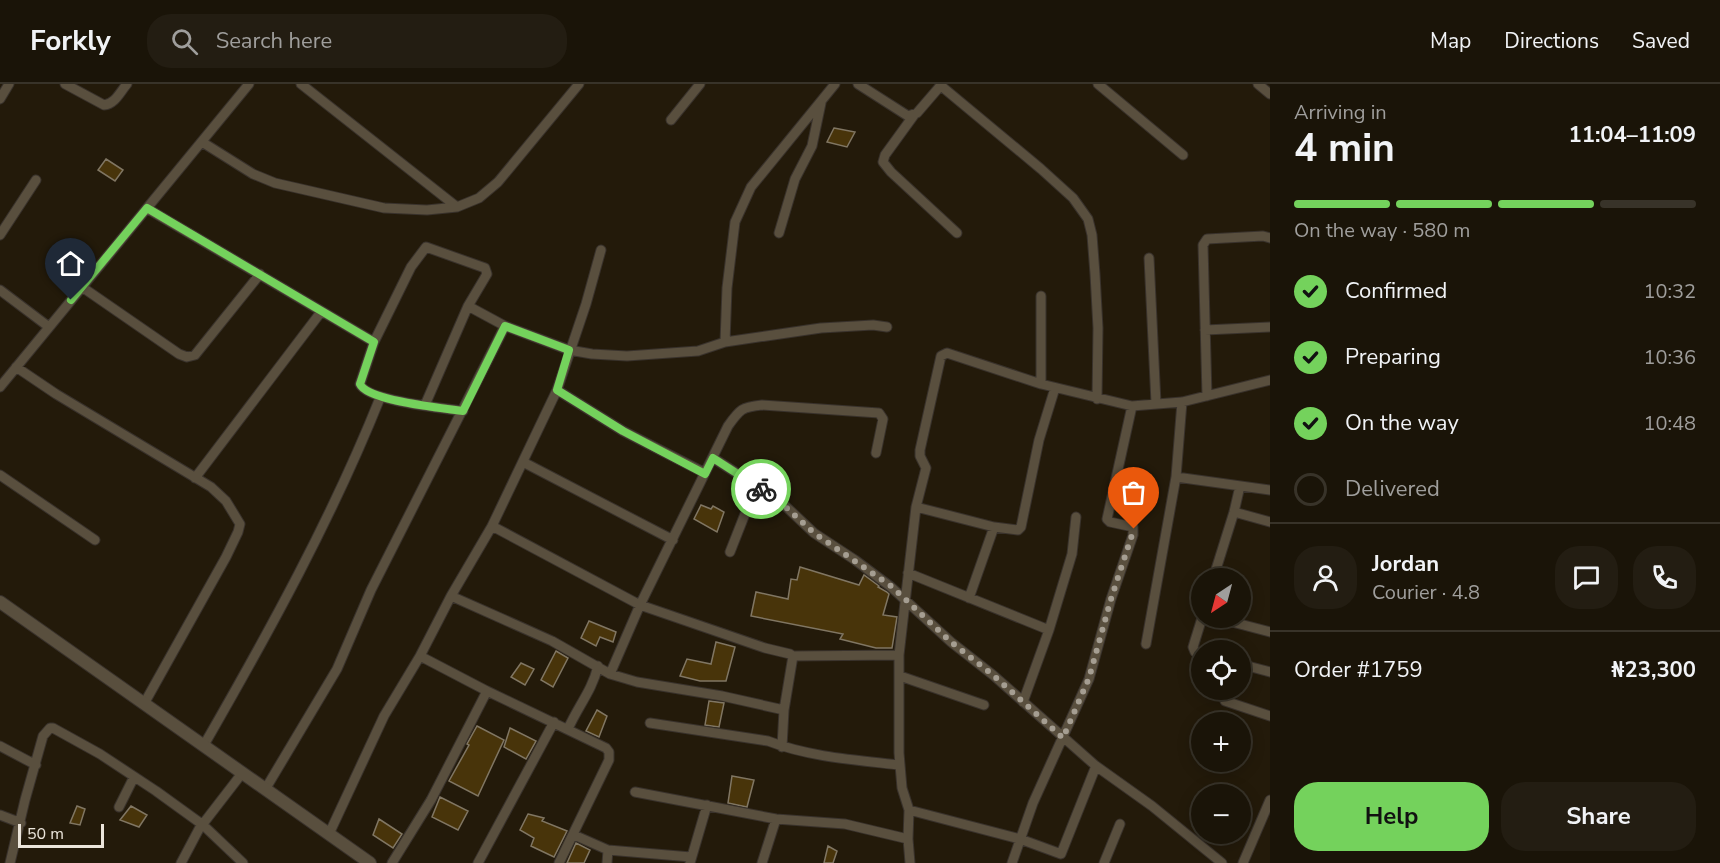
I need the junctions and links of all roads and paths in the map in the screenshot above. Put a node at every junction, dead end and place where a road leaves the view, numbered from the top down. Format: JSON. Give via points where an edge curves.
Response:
{"nodes":[{"id":1,"x":9,"y":84,"type":"edge"},
{"id":2,"x":65,"y":84,"type":"edge"},
{"id":3,"x":127,"y":84,"type":"edge"},
{"id":4,"x":249,"y":84,"type":"edge"},
{"id":5,"x":301,"y":84,"type":"edge"},
{"id":6,"x":579,"y":84,"type":"edge"},
{"id":7,"x":700,"y":84,"type":"edge"},
{"id":8,"x":836,"y":84,"type":"edge"},
{"id":9,"x":858,"y":84,"type":"edge"},
{"id":10,"x":1098,"y":84,"type":"edge"},
{"id":11,"x":1258,"y":84,"type":"edge"},
{"id":12,"x":941,"y":85,"type":"edge"},
{"id":13,"x":1270,"y":94,"type":"edge"},
{"id":14,"x":0,"y":99,"type":"edge"},
{"id":15,"x":822,"y":101,"type":"junction"},
{"id":16,"x":914,"y":115,"type":"junction"},
{"id":17,"x":671,"y":120,"type":"dead end"},
{"id":18,"x":202,"y":142,"type":"junction"},
{"id":19,"x":1183,"y":155,"type":"dead end"},
{"id":20,"x":36,"y":180,"type":"dead end"},
{"id":21,"x":457,"y":207,"type":"junction"},
{"id":22,"x":147,"y":208,"type":"junction"},
{"id":23,"x":779,"y":233,"type":"dead end"},
{"id":24,"x":957,"y":233,"type":"dead end"},
{"id":25,"x":0,"y":235,"type":"edge"},
{"id":26,"x":1270,"y":238,"type":"edge"},
{"id":27,"x":601,"y":250,"type":"dead end"},
{"id":28,"x":1149,"y":258,"type":"dead end"},
{"id":29,"x":260,"y":274,"type":"junction"},
{"id":30,"x":82,"y":287,"type":"junction"},
{"id":31,"x":0,"y":290,"type":"edge"},
{"id":32,"x":1041,"y":296,"type":"dead end"},
{"id":33,"x":468,"y":306,"type":"junction"},
{"id":34,"x":321,"y":312,"type":"junction"},
{"id":35,"x":505,"y":326,"type":"junction"},
{"id":36,"x":49,"y":327,"type":"junction"},
{"id":37,"x":886,"y":327,"type":"dead end"},
{"id":38,"x":1270,"y":327,"type":"edge"},
{"id":39,"x":1205,"y":330,"type":"junction"},
{"id":40,"x":374,"y":342,"type":"junction"},
{"id":41,"x":725,"y":342,"type":"junction"},
{"id":42,"x":569,"y":350,"type":"junction"},
{"id":43,"x":16,"y":367,"type":"junction"},
{"id":44,"x":1270,"y":380,"type":"edge"},
{"id":45,"x":1041,"y":384,"type":"junction"},
{"id":46,"x":0,"y":386,"type":"edge"},
{"id":47,"x":1055,"y":388,"type":"junction"},
{"id":48,"x":557,"y":390,"type":"junction"},
{"id":49,"x":1207,"y":396,"type":"junction"},
{"id":50,"x":380,"y":398,"type":"junction"},
{"id":51,"x":1097,"y":399,"type":"junction"},
{"id":52,"x":1182,"y":402,"type":"junction"},
{"id":53,"x":1156,"y":403,"type":"junction"},
{"id":54,"x":425,"y":405,"type":"junction"},
{"id":55,"x":1132,"y":406,"type":"junction"},
{"id":56,"x":463,"y":411,"type":"junction"},
{"id":57,"x":876,"y":453,"type":"dead end"},
{"id":58,"x":713,"y":458,"type":"junction"},
{"id":59,"x":523,"y":462,"type":"junction"},
{"id":60,"x":705,"y":474,"type":"junction"},
{"id":61,"x":0,"y":475,"type":"edge"},
{"id":62,"x":195,"y":477,"type":"junction"},
{"id":63,"x":1176,"y":477,"type":"junction"},
{"id":64,"x":756,"y":486,"type":"junction"},
{"id":65,"x":1240,"y":486,"type":"junction"},
{"id":66,"x":1270,"y":490,"type":"edge"},
{"id":67,"x":916,"y":507,"type":"junction"},
{"id":68,"x":1234,"y":512,"type":"junction"},
{"id":69,"x":1076,"y":517,"type":"dead end"},
{"id":70,"x":1270,"y":522,"type":"edge"},
{"id":71,"x":492,"y":526,"type":"junction"},
{"id":72,"x":994,"y":527,"type":"junction"},
{"id":73,"x":94,"y":540,"type":"dead end"},
{"id":74,"x":673,"y":540,"type":"junction"},
{"id":75,"x":730,"y":552,"type":"dead end"},
{"id":76,"x":1216,"y":568,"type":"edge"},
{"id":77,"x":908,"y":573,"type":"junction"},
{"id":78,"x":451,"y":596,"type":"junction"},
{"id":79,"x":969,"y":598,"type":"junction"},
{"id":80,"x":905,"y":599,"type":"junction"},
{"id":81,"x":0,"y":602,"type":"edge"},
{"id":82,"x":640,"y":605,"type":"junction"},
{"id":83,"x":1251,"y":627,"type":"edge"},
{"id":84,"x":1049,"y":630,"type":"junction"},
{"id":85,"x":1270,"y":632,"type":"edge"},
{"id":86,"x":1146,"y":644,"type":"dead end"},
{"id":87,"x":899,"y":655,"type":"junction"},
{"id":88,"x":420,"y":656,"type":"junction"},
{"id":89,"x":793,"y":656,"type":"junction"},
{"id":90,"x":598,"y":666,"type":"junction"},
{"id":91,"x":1251,"y":667,"type":"edge"},
{"id":92,"x":1270,"y":672,"type":"edge"},
{"id":93,"x":610,"y":674,"type":"junction"},
{"id":94,"x":900,"y":676,"type":"junction"},
{"id":95,"x":487,"y":691,"type":"junction"},
{"id":96,"x":1225,"y":701,"type":"dead end"},
{"id":97,"x":145,"y":702,"type":"junction"},
{"id":98,"x":1023,"y":702,"type":"junction"},
{"id":99,"x":984,"y":705,"type":"dead end"},
{"id":100,"x":784,"y":710,"type":"junction"},
{"id":101,"x":1270,"y":716,"type":"edge"},
{"id":102,"x":554,"y":722,"type":"junction"},
{"id":103,"x":651,"y":723,"type":"dead end"},
{"id":104,"x":568,"y":729,"type":"junction"},
{"id":105,"x":1063,"y":738,"type":"junction"},
{"id":106,"x":204,"y":745,"type":"junction"},
{"id":107,"x":0,"y":746,"type":"edge"},
{"id":108,"x":782,"y":747,"type":"junction"},
{"id":109,"x":36,"y":765,"type":"junction"},
{"id":110,"x":900,"y":765,"type":"junction"},
{"id":111,"x":1096,"y":766,"type":"junction"},
{"id":112,"x":243,"y":772,"type":"junction"},
{"id":113,"x":134,"y":777,"type":"junction"},
{"id":114,"x":266,"y":788,"type":"junction"},
{"id":115,"x":635,"y":792,"type":"dead end"},
{"id":116,"x":1270,"y":800,"type":"edge"},
{"id":117,"x":707,"y":805,"type":"junction"},
{"id":118,"x":119,"y":807,"type":"dead end"},
{"id":119,"x":909,"y":810,"type":"junction"},
{"id":120,"x":0,"y":815,"type":"edge"},
{"id":121,"x":776,"y":819,"type":"junction"},
{"id":122,"x":1260,"y":822,"type":"junction"},
{"id":123,"x":21,"y":823,"type":"junction"},
{"id":124,"x":1120,"y":824,"type":"dead end"},
{"id":125,"x":203,"y":825,"type":"junction"},
{"id":126,"x":1270,"y":827,"type":"edge"},
{"id":127,"x":329,"y":834,"type":"junction"},
{"id":128,"x":574,"y":835,"type":"junction"},
{"id":129,"x":908,"y":839,"type":"junction"},
{"id":130,"x":1020,"y":839,"type":"junction"},
{"id":131,"x":608,"y":850,"type":"junction"},
{"id":132,"x":691,"y":860,"type":"edge"},
{"id":133,"x":10,"y":863,"type":"edge"},
{"id":134,"x":181,"y":863,"type":"edge"},
{"id":135,"x":243,"y":863,"type":"edge"},
{"id":136,"x":370,"y":863,"type":"edge"},
{"id":137,"x":392,"y":863,"type":"edge"},
{"id":138,"x":478,"y":863,"type":"edge"},
{"id":139,"x":559,"y":863,"type":"edge"},
{"id":140,"x":607,"y":863,"type":"edge"},
{"id":141,"x":762,"y":863,"type":"edge"},
{"id":142,"x":911,"y":863,"type":"edge"},
{"id":143,"x":1012,"y":863,"type":"edge"},
{"id":144,"x":1104,"y":863,"type":"edge"},
{"id":145,"x":1222,"y":863,"type":"edge"},
{"id":146,"x":1242,"y":863,"type":"edge"}],
"edges":[{"from":1,"to":14,"type":"street"},
{"from":2,"to":3,"type":"street","via":[[104,105],[110,105]]},
{"from":4,"to":18,"type":"street"},
{"from":5,"to":21,"type":"street"},
{"from":6,"to":21,"type":"street","via":[[498,182],[479,198]]},
{"from":7,"to":17,"type":"street"},
{"from":8,"to":15,"type":"street"},
{"from":9,"to":16,"type":"street","via":[[903,113]]},
{"from":10,"to":19,"type":"street"},
{"from":11,"to":13,"type":"street"},
{"from":12,"to":16,"type":"street"},
{"from":12,"to":51,"type":"street","via":[[1041,169],[1088,219],[1096,285]]},
{"from":15,"to":23,"type":"street","via":[[812,146],[795,179]]},
{"from":15,"to":41,"type":"street","via":[[751,187],[735,222]]},
{"from":16,"to":24,"type":"street","via":[[883,162]]},
{"from":18,"to":21,"type":"street","via":[[275,183],[384,208]]},
{"from":18,"to":22,"type":"street"},
{"from":20,"to":25,"type":"street"},
{"from":22,"to":29,"type":"street"},
{"from":22,"to":30,"type":"street"},
{"from":26,"to":39,"type":"street","via":[[1208,239],[1203,244]]},
{"from":27,"to":42,"type":"street"},
{"from":28,"to":53,"type":"street"},
{"from":29,"to":30,"type":"street","via":[[195,354],[187,357]]},
{"from":29,"to":34,"type":"street"},
{"from":30,"to":36,"type":"street"},
{"from":31,"to":36,"type":"street"},
{"from":32,"to":45,"type":"street"},
{"from":33,"to":35,"type":"street"},
{"from":33,"to":40,"type":"street","via":[[487,270],[426,247],[411,267]]},
{"from":33,"to":54,"type":"street"},
{"from":34,"to":40,"type":"street"},
{"from":34,"to":62,"type":"street"},
{"from":35,"to":42,"type":"street"},
{"from":35,"to":56,"type":"street"},
{"from":36,"to":43,"type":"street"},
{"from":37,"to":41,"type":"street","via":[[821,328]]},
{"from":38,"to":39,"type":"street"},
{"from":39,"to":49,"type":"street"},
{"from":40,"to":50,"type":"street","via":[[360,384],[364,391]]},
{"from":41,"to":42,"type":"street","via":[[698,351],[627,356]]},
{"from":42,"to":48,"type":"street"},
{"from":43,"to":46,"type":"street"},
{"from":43,"to":62,"type":"street"},
{"from":44,"to":49,"type":"street"},
{"from":45,"to":47,"type":"street"},
{"from":45,"to":67,"type":"street","via":[[946,353],[941,356],[920,450],[926,468]]},
{"from":47,"to":51,"type":"street"},
{"from":47,"to":72,"type":"street","via":[[1039,440],[1021,527]]},
{"from":48,"to":59,"type":"street"},
{"from":48,"to":60,"type":"street","via":[[623,431]]},
{"from":49,"to":52,"type":"street"},
{"from":50,"to":54,"type":"street"},
{"from":50,"to":106,"type":"street","via":[[354,463],[316,540]]},
{"from":51,"to":55,"type":"street"},
{"from":52,"to":53,"type":"street"},
{"from":52,"to":63,"type":"street"},
{"from":53,"to":55,"type":"street"},
{"from":54,"to":56,"type":"street"},
{"from":55,"to":105,"type":"street","via":[[1107,519],[1134,529],[1089,678]]},
{"from":56,"to":114,"type":"street","via":[[371,590],[337,669]]},
{"from":57,"to":58,"type":"street","via":[[882,418],[879,413],[762,405],[744,406],[736,414]]},
{"from":58,"to":60,"type":"street"},
{"from":58,"to":64,"type":"street"},
{"from":59,"to":71,"type":"street"},
{"from":59,"to":74,"type":"street"},
{"from":60,"to":74,"type":"street"},
{"from":61,"to":73,"type":"street"},
{"from":62,"to":97,"type":"street","via":[[226,501],[240,524]]},
{"from":63,"to":65,"type":"street"},
{"from":63,"to":86,"type":"street"},
{"from":64,"to":75,"type":"street"},
{"from":64,"to":80,"type":"street"},
{"from":65,"to":66,"type":"street"},
{"from":65,"to":68,"type":"street"},
{"from":67,"to":72,"type":"street"},
{"from":67,"to":77,"type":"street"},
{"from":68,"to":70,"type":"street"},
{"from":68,"to":76,"type":"street"},
{"from":69,"to":84,"type":"street","via":[[1072,554]]},
{"from":71,"to":78,"type":"street"},
{"from":71,"to":82,"type":"street"},
{"from":72,"to":79,"type":"street"},
{"from":74,"to":82,"type":"street"},
{"from":77,"to":79,"type":"street"},
{"from":77,"to":80,"type":"street"},
{"from":78,"to":88,"type":"street"},
{"from":78,"to":90,"type":"street"},
{"from":79,"to":84,"type":"street"},
{"from":80,"to":87,"type":"street"},
{"from":80,"to":98,"type":"street"},
{"from":81,"to":97,"type":"street"},
{"from":82,"to":89,"type":"street"},
{"from":82,"to":93,"type":"street"},
{"from":83,"to":85,"type":"street"},
{"from":84,"to":98,"type":"street"},
{"from":87,"to":89,"type":"street"},
{"from":87,"to":94,"type":"street"},
{"from":88,"to":95,"type":"street"},
{"from":88,"to":127,"type":"street","via":[[384,716]]},
{"from":89,"to":100,"type":"street"},
{"from":90,"to":93,"type":"street"},
{"from":90,"to":104,"type":"street","via":[[595,681]]},
{"from":91,"to":92,"type":"street"},
{"from":93,"to":100,"type":"street"},
{"from":94,"to":99,"type":"street"},
{"from":94,"to":110,"type":"street"},
{"from":95,"to":102,"type":"street"},
{"from":95,"to":137,"type":"street","via":[[431,800]]},
{"from":96,"to":101,"type":"street"},
{"from":97,"to":106,"type":"street"},
{"from":98,"to":105,"type":"street"},
{"from":100,"to":108,"type":"street"},
{"from":102,"to":104,"type":"street"},
{"from":102,"to":138,"type":"street"},
{"from":103,"to":108,"type":"street","via":[[768,741]]},
{"from":104,"to":128,"type":"street","via":[[601,744],[609,752],[609,760]]},
{"from":105,"to":111,"type":"street"},
{"from":105,"to":130,"type":"street"},
{"from":106,"to":112,"type":"street"},
{"from":107,"to":109,"type":"street"},
{"from":108,"to":110,"type":"street"},
{"from":109,"to":113,"type":"street","via":[[43,736],[53,728]]},
{"from":109,"to":123,"type":"street"},
{"from":110,"to":119,"type":"street"},
{"from":111,"to":130,"type":"street","via":[[1062,854]]},
{"from":111,"to":145,"type":"street"},
{"from":112,"to":114,"type":"street"},
{"from":112,"to":125,"type":"street"},
{"from":113,"to":118,"type":"street"},
{"from":113,"to":125,"type":"street"},
{"from":114,"to":127,"type":"street"},
{"from":115,"to":117,"type":"street"},
{"from":116,"to":122,"type":"street"},
{"from":117,"to":121,"type":"street"},
{"from":117,"to":132,"type":"street"},
{"from":119,"to":129,"type":"street"},
{"from":119,"to":130,"type":"street"},
{"from":120,"to":123,"type":"street"},
{"from":121,"to":129,"type":"street","via":[[845,824]]},
{"from":121,"to":141,"type":"street"},
{"from":122,"to":126,"type":"street"},
{"from":122,"to":146,"type":"street"},
{"from":123,"to":133,"type":"street"},
{"from":124,"to":144,"type":"street"},
{"from":125,"to":134,"type":"street"},
{"from":125,"to":135,"type":"street"},
{"from":127,"to":136,"type":"street"},
{"from":128,"to":131,"type":"street"},
{"from":128,"to":139,"type":"street"},
{"from":129,"to":142,"type":"street"},
{"from":130,"to":143,"type":"street"},
{"from":131,"to":132,"type":"street"},
{"from":131,"to":140,"type":"street"}]}
